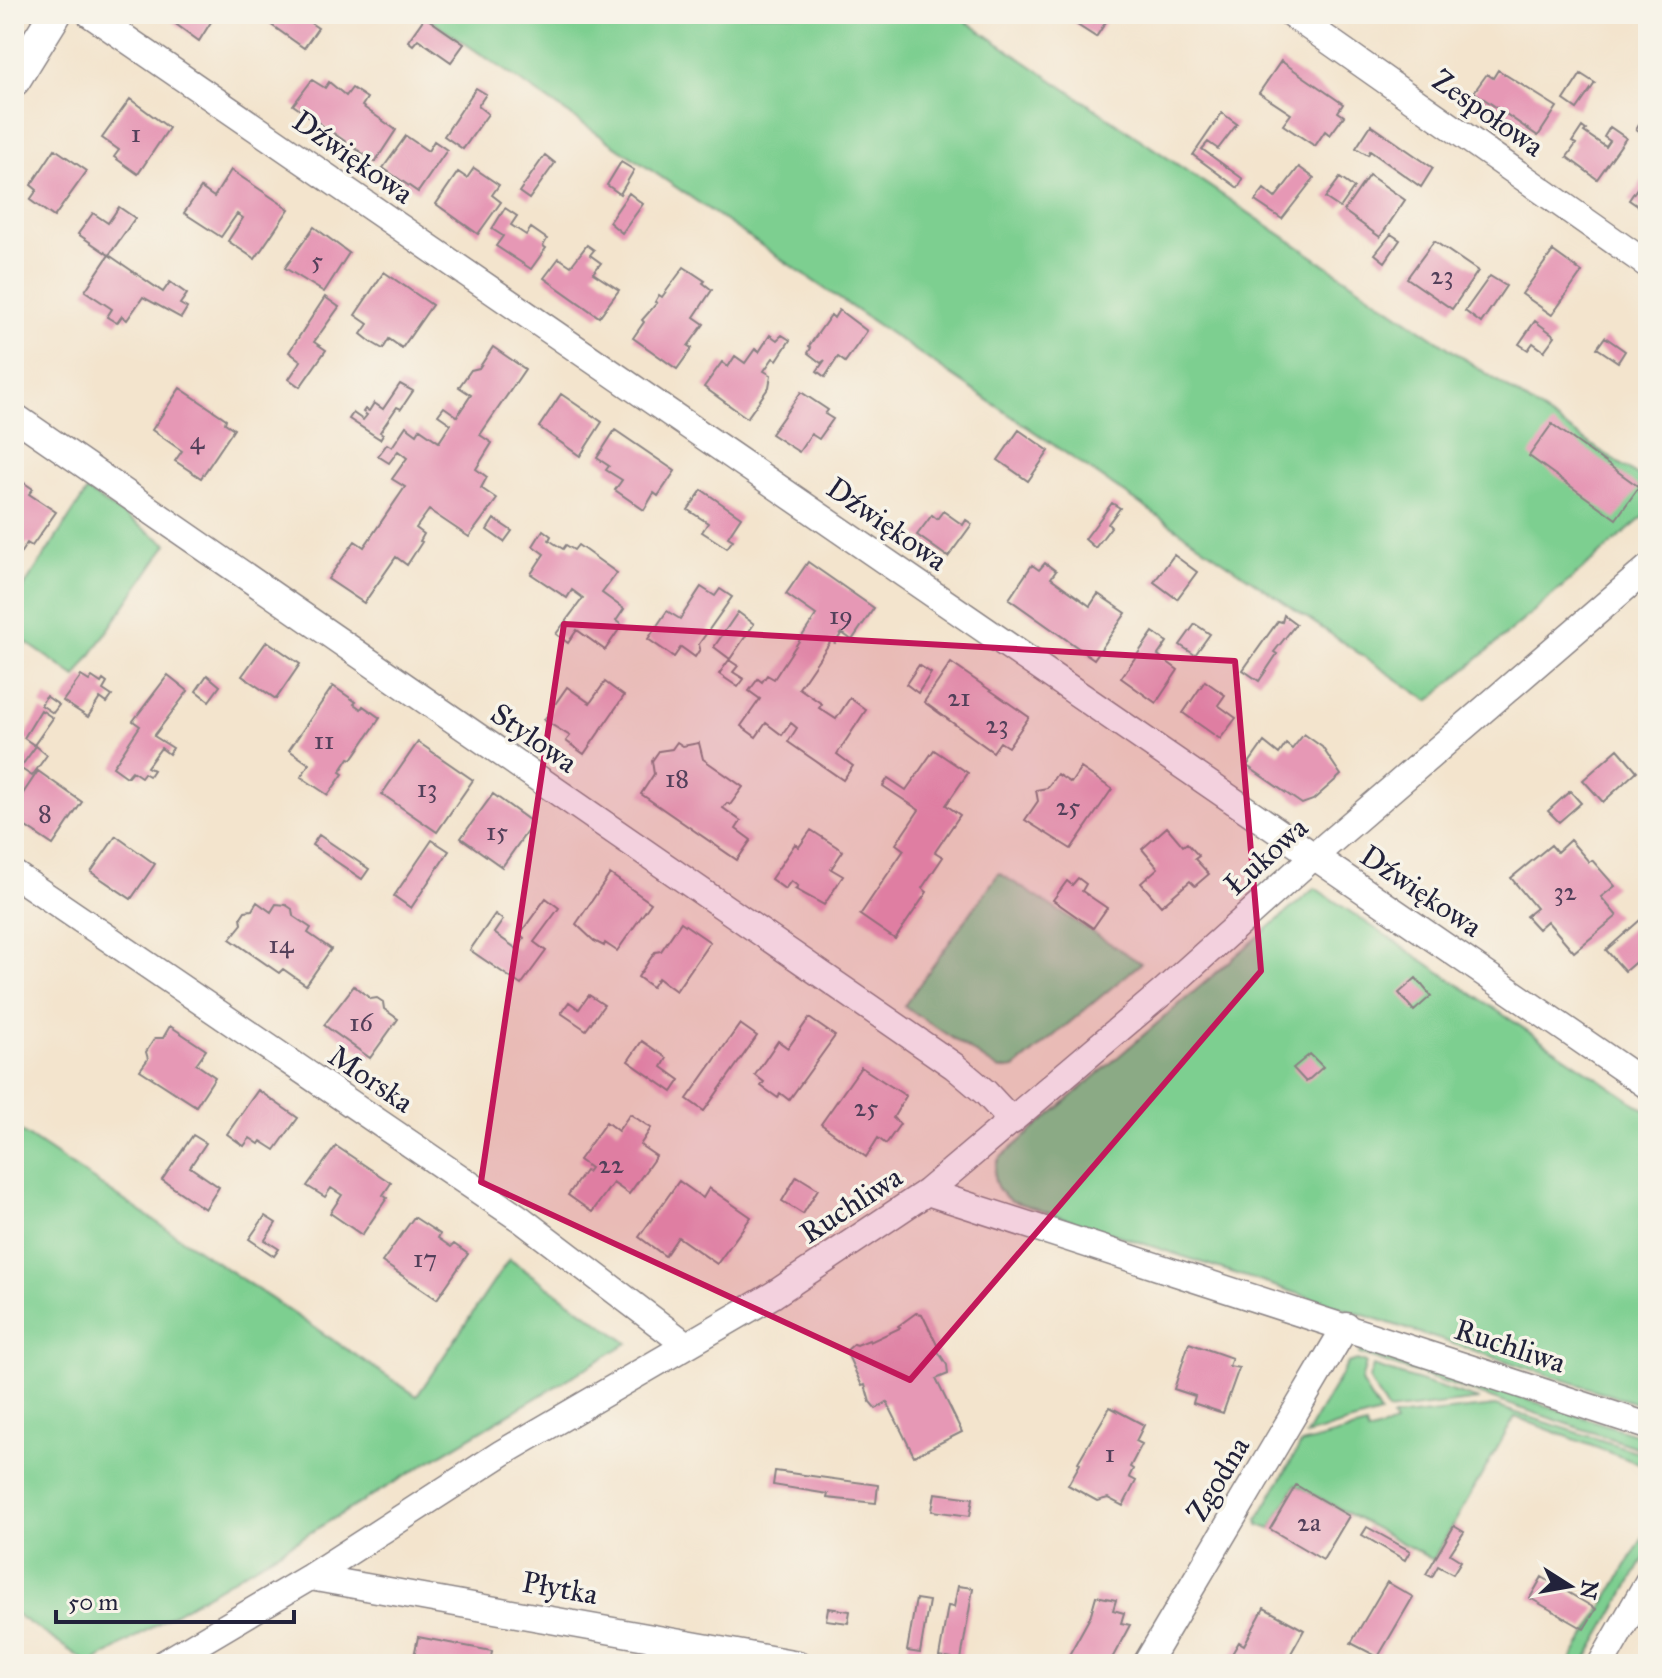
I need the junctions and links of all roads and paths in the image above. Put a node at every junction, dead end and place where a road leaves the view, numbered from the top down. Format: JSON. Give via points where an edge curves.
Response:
{"nodes":[{"id":1,"x":55,"y":14,"type":"edge"},
{"id":2,"x":90,"y":14,"type":"edge"},
{"id":3,"x":1291,"y":14,"type":"edge"},
{"id":4,"x":14,"y":80,"type":"edge"},
{"id":5,"x":1648,"y":265,"type":"edge"},
{"id":6,"x":14,"y":416,"type":"edge"},
{"id":7,"x":1648,"y":568,"type":"edge"},
{"id":8,"x":1313,"y":857,"type":"junction"},
{"id":9,"x":14,"y":874,"type":"edge"},
{"id":10,"x":1648,"y":1086,"type":"edge"},
{"id":11,"x":1012,"y":1121,"type":"junction"},
{"id":12,"x":927,"y":1192,"type":"junction"},
{"id":13,"x":1346,"y":1326,"type":"junction"},
{"id":14,"x":685,"y":1344,"type":"junction"},
{"id":15,"x":1648,"y":1426,"type":"edge"},
{"id":16,"x":310,"y":1577,"type":"junction"},
{"id":17,"x":1648,"y":1582,"type":"edge"},
{"id":18,"x":163,"y":1664,"type":"edge"},
{"id":19,"x":798,"y":1664,"type":"edge"},
{"id":20,"x":1146,"y":1664,"type":"edge"},
{"id":21,"x":1601,"y":1664,"type":"edge"}],
"edges":[{"from":1,"to":4,"type":"street"},
{"from":2,"to":8,"type":"street","name":"Dźwiękowa"},
{"from":3,"to":5,"type":"street","name":"Zespołowa"},
{"from":6,"to":11,"type":"street","name":"Stylowa","via":[[954,1066]]},
{"from":7,"to":8,"type":"street","name":"Łukowa"},
{"from":8,"to":10,"type":"street","name":"Dźwiękowa"},
{"from":8,"to":11,"type":"street","name":"Łukowa"},
{"from":9,"to":14,"type":"street","name":"Morska","via":[[522,1220]]},
{"from":11,"to":12,"type":"street","name":"Łukowa"},
{"from":12,"to":13,"type":"street","name":"Ruchliwa"},
{"from":12,"to":14,"type":"street","name":"Ruchliwa","via":[[773,1295]]},
{"from":13,"to":15,"type":"street","name":"Ruchliwa"},
{"from":13,"to":20,"type":"street","name":"Zgodna"},
{"from":14,"to":16,"type":"street","name":"Ruchliwa"},
{"from":16,"to":18,"type":"street","name":"Ruchliwa"},
{"from":16,"to":19,"type":"street","name":"Płytka"},
{"from":17,"to":21,"type":"street"}]}
